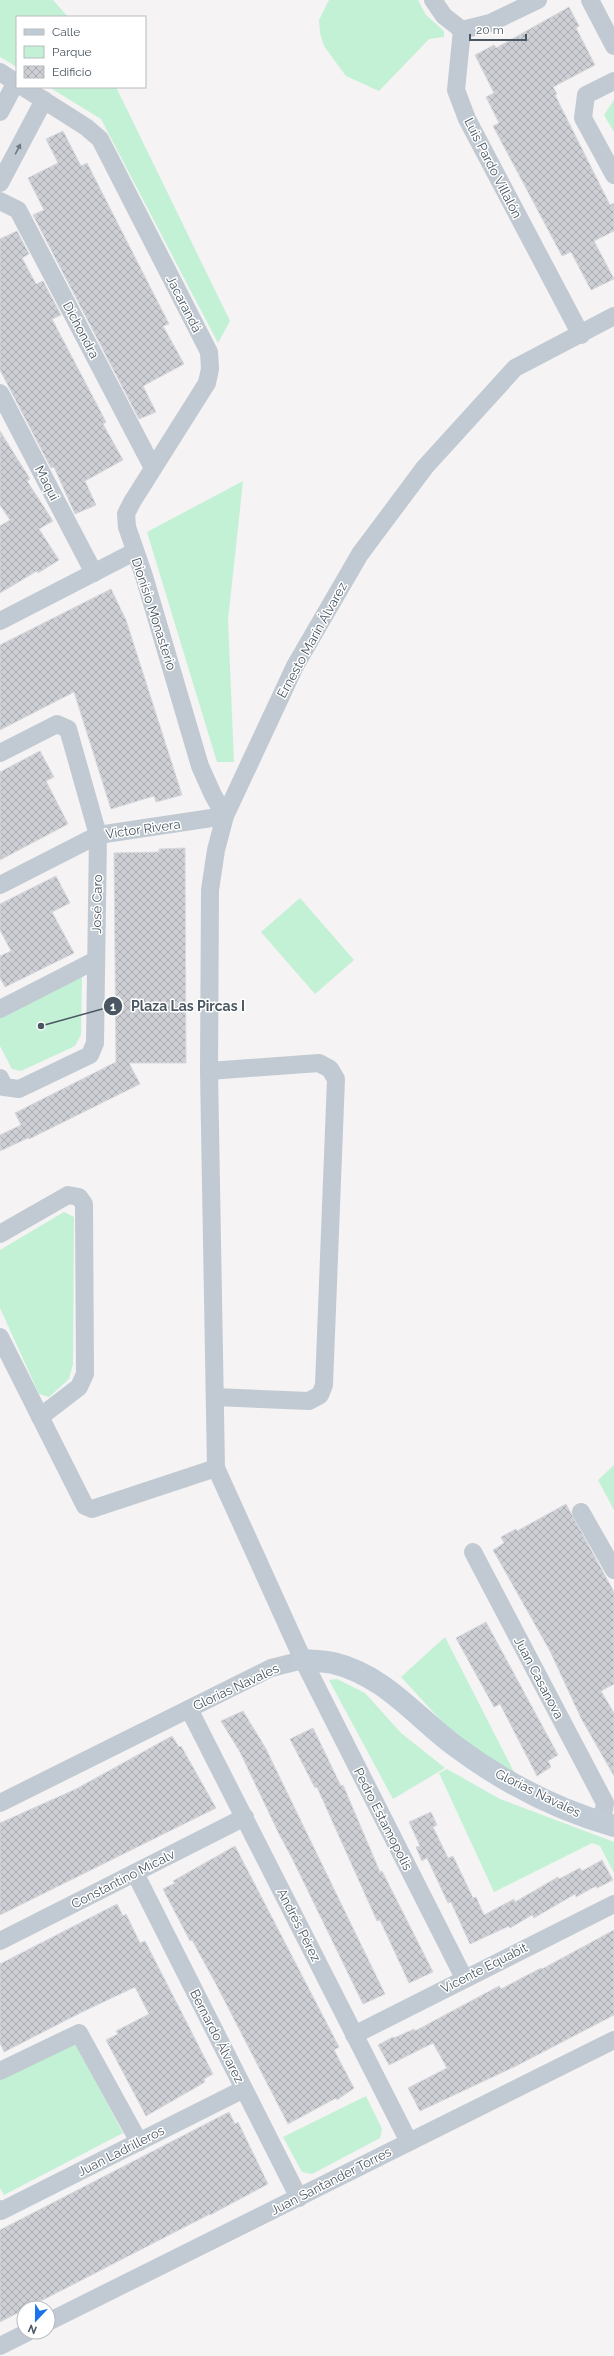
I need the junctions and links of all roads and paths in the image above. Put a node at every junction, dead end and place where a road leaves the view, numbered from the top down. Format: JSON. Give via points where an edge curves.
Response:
{"nodes":[{"id":1,"x":433,"y":0,"type":"edge"},
{"id":2,"x":538,"y":0,"type":"edge"},
{"id":3,"x":590,"y":0,"type":"edge"},
{"id":4,"x":462,"y":30,"type":"junction"},
{"id":5,"x":614,"y":46,"type":"edge"},
{"id":6,"x":0,"y":72,"type":"edge"},
{"id":7,"x":614,"y":81,"type":"edge"},
{"id":8,"x":16,"y":82,"type":"edge"},
{"id":9,"x":16,"y":88,"type":"edge"},
{"id":10,"x":25,"y":88,"type":"edge"},
{"id":11,"x":44,"y":100,"type":"junction"},
{"id":12,"x":0,"y":112,"type":"edge"},
{"id":13,"x":614,"y":175,"type":"edge"},
{"id":14,"x":0,"y":183,"type":"edge"},
{"id":15,"x":0,"y":201,"type":"edge"},
{"id":16,"x":614,"y":316,"type":"edge"},
{"id":17,"x":581,"y":335,"type":"junction"},
{"id":18,"x":0,"y":394,"type":"edge"},
{"id":19,"x":153,"y":468,"type":"junction"},
{"id":20,"x":134,"y":552,"type":"junction"},
{"id":21,"x":94,"y":573,"type":"junction"},
{"id":22,"x":1,"y":617,"type":"edge"},
{"id":23,"x":0,"y":753,"type":"edge"},
{"id":24,"x":225,"y":816,"type":"junction"},
{"id":25,"x":98,"y":835,"type":"junction"},
{"id":26,"x":0,"y":884,"type":"edge"},
{"id":27,"x":96,"y":960,"type":"junction"},
{"id":28,"x":0,"y":1009,"type":"edge"},
{"id":29,"x":210,"y":1071,"type":"junction"},
{"id":30,"x":0,"y":1078,"type":"edge"},
{"id":31,"x":0,"y":1234,"type":"edge"},
{"id":32,"x":0,"y":1337,"type":"edge"},
{"id":33,"x":215,"y":1397,"type":"junction"},
{"id":34,"x":40,"y":1416,"type":"junction"},
{"id":35,"x":216,"y":1468,"type":"junction"},
{"id":36,"x":582,"y":1512,"type":"dead end"},
{"id":37,"x":473,"y":1552,"type":"dead end"},
{"id":38,"x":614,"y":1570,"type":"edge"},
{"id":39,"x":303,"y":1660,"type":"junction"},
{"id":40,"x":189,"y":1709,"type":"junction"},
{"id":41,"x":0,"y":1803,"type":"edge"},
{"id":42,"x":609,"y":1812,"type":"edge"},
{"id":43,"x":245,"y":1817,"type":"junction"},
{"id":44,"x":135,"y":1874,"type":"junction"},
{"id":45,"x":614,"y":1904,"type":"edge"},
{"id":46,"x":0,"y":1941,"type":"edge"},
{"id":47,"x":464,"y":1978,"type":"junction"},
{"id":48,"x":354,"y":2035,"type":"junction"},
{"id":49,"x":614,"y":2040,"type":"edge"},
{"id":50,"x":0,"y":2071,"type":"edge"},
{"id":51,"x":244,"y":2089,"type":"junction"},
{"id":52,"x":139,"y":2142,"type":"junction"},
{"id":53,"x":409,"y":2142,"type":"junction"},
{"id":54,"x":299,"y":2198,"type":"junction"},
{"id":55,"x":0,"y":2209,"type":"edge"},
{"id":56,"x":56,"y":2318,"type":"edge"},
{"id":57,"x":16,"y":2338,"type":"edge"},
{"id":58,"x":0,"y":2346,"type":"edge"}],
"edges":[{"from":1,"to":4,"type":"street","via":[[444,16]]},
{"from":2,"to":4,"type":"street","via":[[490,23]]},
{"from":3,"to":5,"type":"street"},
{"from":4,"to":17,"type":"street","name":"Luis Pardo Villalón","via":[[456,90],[465,114]]},
{"from":6,"to":8,"type":"street","name":"Jacarandá"},
{"from":7,"to":13,"type":"street","via":[[586,95],[583,118]]},
{"from":9,"to":12,"type":"street"},
{"from":10,"to":11,"type":"street","name":"Jacarandá"},
{"from":14,"to":11,"type":"street","one_way":true},
{"from":11,"to":19,"type":"street","name":"Jacarandá","via":[[100,139],[209,352],[207,384]]},
{"from":15,"to":19,"type":"street","name":"Dichondra","via":[[18,210]]},
{"from":16,"to":17,"type":"street","name":"Ernesto Marín Álvarez"},
{"from":17,"to":24,"type":"street","name":"Ernesto Marín Álvarez","via":[[515,368],[426,467],[360,554],[295,666]]},
{"from":18,"to":21,"type":"street","name":"Maqui"},
{"from":19,"to":20,"type":"street","name":"Jacarandá","via":[[126,514]]},
{"from":20,"to":21,"type":"street","name":"Dionisio Monasterio"},
{"from":20,"to":24,"type":"street","name":"Dionisio Monasterio","via":[[144,576],[200,766],[212,795]]},
{"from":21,"to":22,"type":"street","name":"Dionisio Monasterio"},
{"from":23,"to":25,"type":"street","name":"José Caro","via":[[57,724],[68,729]]},
{"from":24,"to":25,"type":"street","name":"Victor Rivera"},
{"from":24,"to":29,"type":"street","name":"Ernesto Marín Álvarez","via":[[216,850],[210,890]]},
{"from":25,"to":26,"type":"street","name":"Victor Rivera"},
{"from":25,"to":27,"type":"street","name":"José Caro"},
{"from":27,"to":28,"type":"street"},
{"from":27,"to":30,"type":"street","name":"José Caro","via":[[96,1043],[90,1055],[19,1089],[4,1087]]},
{"from":29,"to":33,"type":"street","name":"Ernesto Marín Álvarez"},
{"from":29,"to":33,"type":"street","via":[[319,1063],[330,1069],[336,1079],[324,1385],[320,1395],[309,1401]]},
{"from":31,"to":34,"type":"street","via":[[68,1195],[79,1197],[84,1204],[85,1374],[79,1387]]},
{"from":32,"to":34,"type":"street"},
{"from":33,"to":35,"type":"street","name":"Ernesto Marín Álvarez"},
{"from":34,"to":35,"type":"street","via":[[85,1506],[92,1509]]},
{"from":35,"to":39,"type":"street","name":"Pedro Estamopolis"},
{"from":36,"to":38,"type":"street"},
{"from":37,"to":42,"type":"street","name":"Juan Casanova"},
{"from":39,"to":40,"type":"street","name":"Glorias Navales","via":[[271,1668]]},
{"from":39,"to":42,"type":"street","name":"Glorias Navales","via":[[332,1663],[368,1676],[454,1745],[500,1776],[550,1802]]},
{"from":39,"to":47,"type":"street","name":"Pedro Estamopolis"},
{"from":40,"to":41,"type":"street","name":"Glorias Navales"},
{"from":40,"to":43,"type":"street","name":"Andrés Pérez"},
{"from":43,"to":44,"type":"street","name":"Constantino Micalv"},
{"from":43,"to":48,"type":"street","name":"Andrés Pérez"},
{"from":44,"to":46,"type":"street","name":"Constantino Micalv"},
{"from":44,"to":51,"type":"street","name":"Bernardo Álvarez"},
{"from":45,"to":47,"type":"street","name":"Vicente Equabit"},
{"from":47,"to":48,"type":"street","name":"Vicente Equabit"},
{"from":48,"to":53,"type":"street","name":"Andrés Pérez"},
{"from":49,"to":53,"type":"street","name":"Juan Santander Torres"},
{"from":50,"to":52,"type":"street","via":[[79,2033]]},
{"from":51,"to":52,"type":"street","name":"Juan Ladrilleros"},
{"from":51,"to":54,"type":"street","name":"Bernardo Álvarez"},
{"from":52,"to":55,"type":"street","name":"Juan Ladrilleros","via":[[1,2211]]},
{"from":53,"to":54,"type":"street","name":"Juan Santander Torres"},
{"from":54,"to":56,"type":"street","name":"Juan Santander Torres"},
{"from":57,"to":58,"type":"street"}]}
